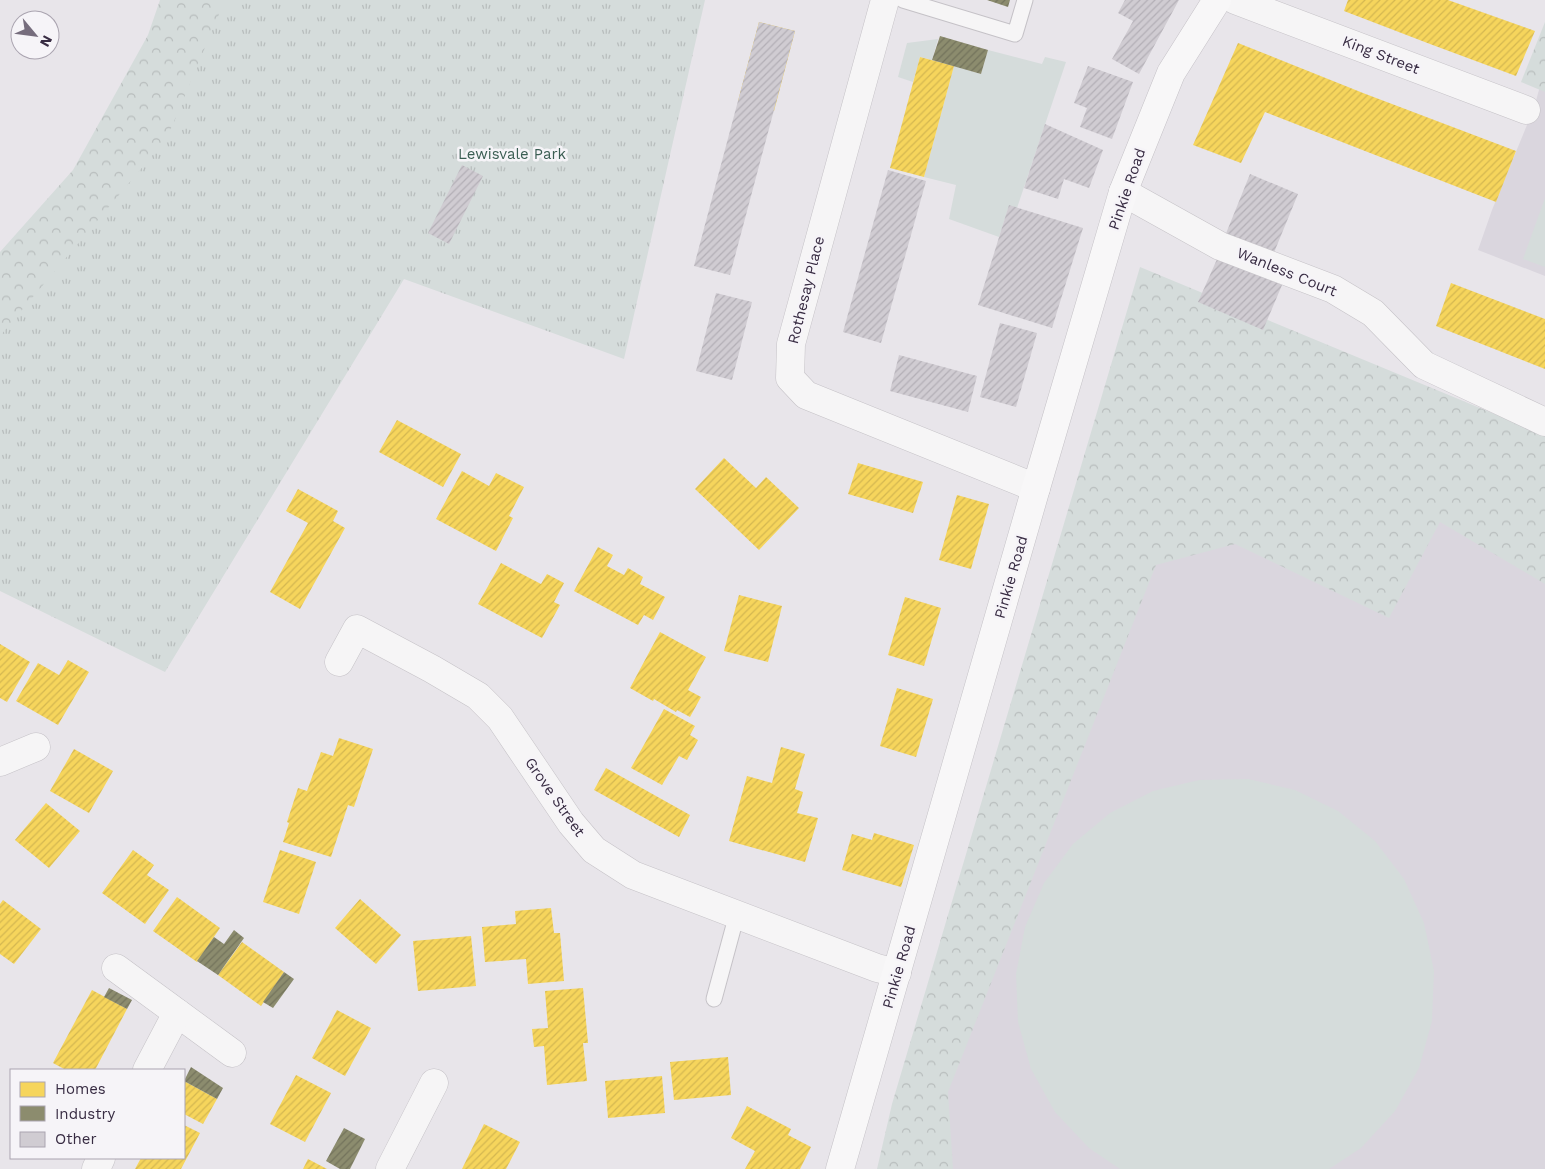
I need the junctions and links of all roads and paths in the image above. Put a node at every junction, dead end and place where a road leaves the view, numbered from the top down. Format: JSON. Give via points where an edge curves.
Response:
{"nodes":[{"id":1,"x":884,"y":0,"type":"edge"},
{"id":2,"x":903,"y":0,"type":"edge"},
{"id":3,"x":1025,"y":0,"type":"edge"},
{"id":4,"x":1217,"y":0,"type":"edge"},
{"id":5,"x":1235,"y":0,"type":"edge"},
{"id":6,"x":1526,"y":110,"type":"dead end"},
{"id":7,"x":1123,"y":192,"type":"junction"},
{"id":8,"x":1545,"y":422,"type":"edge"},
{"id":9,"x":1036,"y":488,"type":"junction"},
{"id":10,"x":339,"y":662,"type":"dead end"},
{"id":11,"x":36,"y":747,"type":"dead end"},
{"id":12,"x":0,"y":762,"type":"edge"},
{"id":13,"x":737,"y":914,"type":"junction"},
{"id":14,"x":116,"y":968,"type":"dead end"},
{"id":15,"x":897,"y":973,"type":"junction"},
{"id":16,"x":714,"y":998,"type":"dead end"},
{"id":17,"x":177,"y":1013,"type":"junction"},
{"id":18,"x":232,"y":1053,"type":"dead end"},
{"id":19,"x":148,"y":1069,"type":"edge"},
{"id":20,"x":434,"y":1083,"type":"dead end"},
{"id":21,"x":390,"y":1169,"type":"edge"},
{"id":22,"x":840,"y":1169,"type":"edge"}],
"edges":[{"from":1,"to":9,"type":"street","name":"Rothesay Place","via":[[791,344],[790,378],[806,395]]},
{"from":2,"to":3,"type":"lane","via":[[1015,34]]},
{"from":4,"to":7,"type":"main road","name":"Pinkie Road","via":[[1171,73]]},
{"from":5,"to":6,"type":"street","name":"King Street"},
{"from":7,"to":8,"type":"street","name":"Wanless Court","via":[[1220,246],[1333,288],[1373,313],[1424,365]]},
{"from":7,"to":9,"type":"main road","name":"Pinkie Road"},
{"from":9,"to":15,"type":"main road","name":"Pinkie Road"},
{"from":10,"to":13,"type":"street","name":"Grove Street","via":[[357,629],[478,696],[500,718],[571,824],[594,850],[633,876]]},
{"from":11,"to":12,"type":"street"},
{"from":13,"to":15,"type":"street","name":"Grove Street"},
{"from":13,"to":16,"type":"lane"},
{"from":14,"to":17,"type":"street"},
{"from":15,"to":22,"type":"main road","name":"Pinkie Road"},
{"from":17,"to":18,"type":"street"},
{"from":17,"to":19,"type":"street"},
{"from":20,"to":21,"type":"street"}]}
